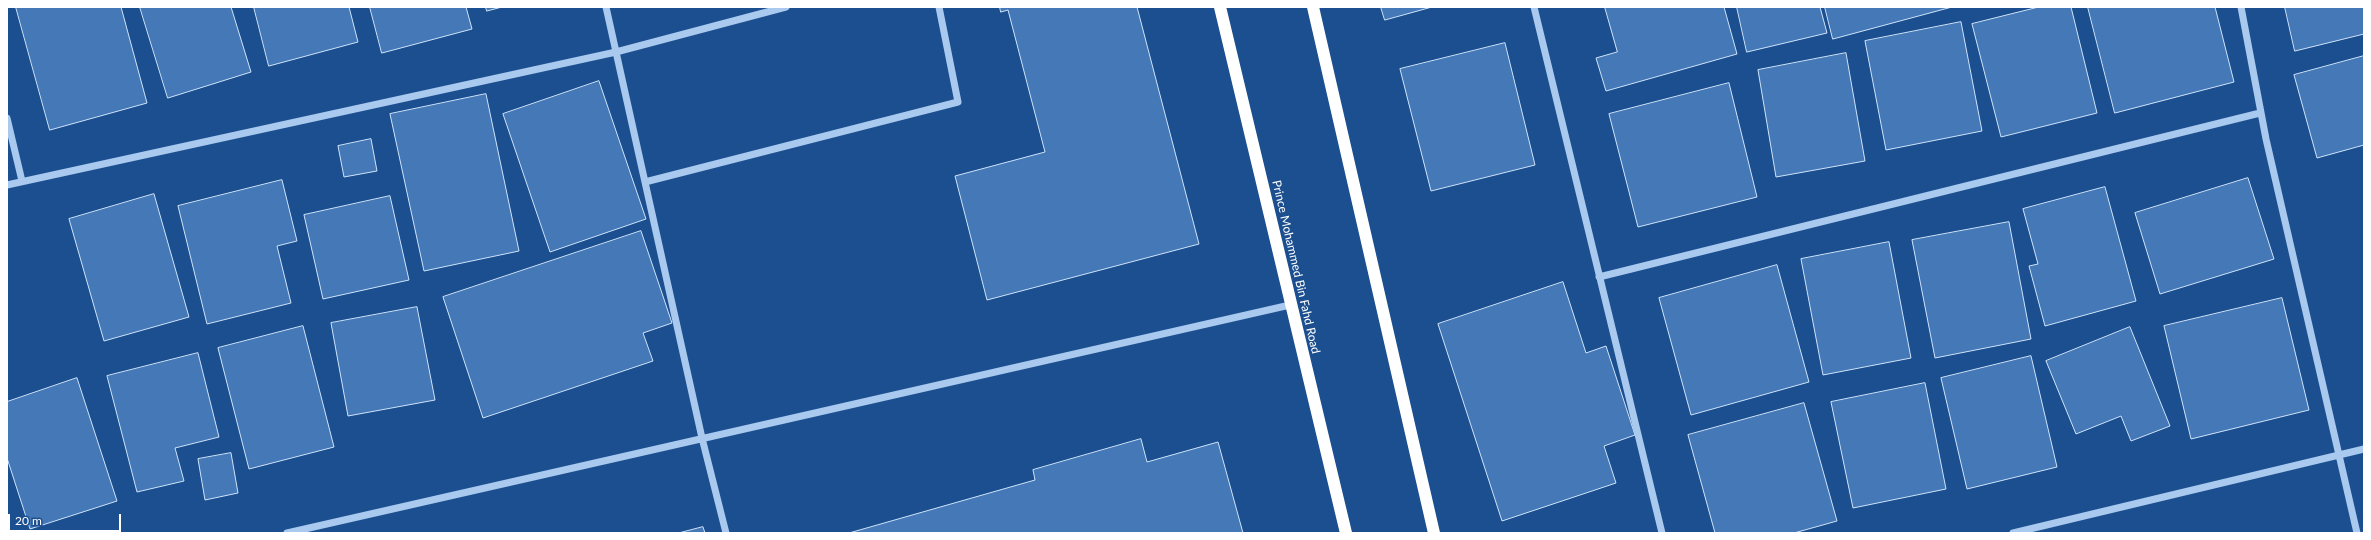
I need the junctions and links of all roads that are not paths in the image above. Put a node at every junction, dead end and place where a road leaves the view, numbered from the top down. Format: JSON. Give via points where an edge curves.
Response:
{"nodes":[{"id":1,"x":606,"y":7,"type":"edge"},
{"id":2,"x":786,"y":7,"type":"edge"},
{"id":3,"x":939,"y":7,"type":"edge"},
{"id":4,"x":1220,"y":7,"type":"edge"},
{"id":5,"x":1313,"y":7,"type":"edge"},
{"id":6,"x":1534,"y":7,"type":"edge"},
{"id":7,"x":2241,"y":7,"type":"edge"},
{"id":8,"x":616,"y":52,"type":"junction"},
{"id":9,"x":2260,"y":113,"type":"junction"},
{"id":10,"x":7,"y":118,"type":"edge"},
{"id":11,"x":22,"y":180,"type":"junction"},
{"id":12,"x":645,"y":182,"type":"junction"},
{"id":13,"x":7,"y":184,"type":"edge"},
{"id":14,"x":1599,"y":276,"type":"junction"},
{"id":15,"x":1290,"y":305,"type":"junction"},
{"id":16,"x":702,"y":438,"type":"junction"},
{"id":17,"x":2364,"y":449,"type":"edge"},
{"id":18,"x":2339,"y":455,"type":"junction"},
{"id":19,"x":286,"y":533,"type":"edge"},
{"id":20,"x":726,"y":533,"type":"edge"},
{"id":21,"x":1346,"y":533,"type":"edge"},
{"id":22,"x":1434,"y":533,"type":"edge"},
{"id":23,"x":1662,"y":533,"type":"edge"},
{"id":24,"x":2017,"y":533,"type":"edge"},
{"id":25,"x":2357,"y":533,"type":"edge"}],
"edges":[{"from":1,"to":8,"type":"street"},
{"from":2,"to":8,"type":"street"},
{"from":3,"to":12,"type":"street","via":[[958,102]]},
{"from":4,"to":15,"type":"highway","name":"Prince Mohammed Bin Fahd Road"},
{"from":5,"to":22,"type":"highway"},
{"from":6,"to":14,"type":"street"},
{"from":7,"to":9,"type":"street"},
{"from":8,"to":11,"type":"street"},
{"from":8,"to":12,"type":"street"},
{"from":9,"to":14,"type":"street"},
{"from":9,"to":18,"type":"street"},
{"from":10,"to":11,"type":"street"},
{"from":11,"to":13,"type":"street"},
{"from":12,"to":16,"type":"street"},
{"from":14,"to":23,"type":"street"},
{"from":15,"to":16,"type":"street"},
{"from":15,"to":21,"type":"highway","name":"Prince Mohammed Bin Fahd Road"},
{"from":16,"to":19,"type":"street"},
{"from":16,"to":20,"type":"street"},
{"from":17,"to":18,"type":"street"},
{"from":18,"to":24,"type":"street"},
{"from":18,"to":25,"type":"street"}]}
